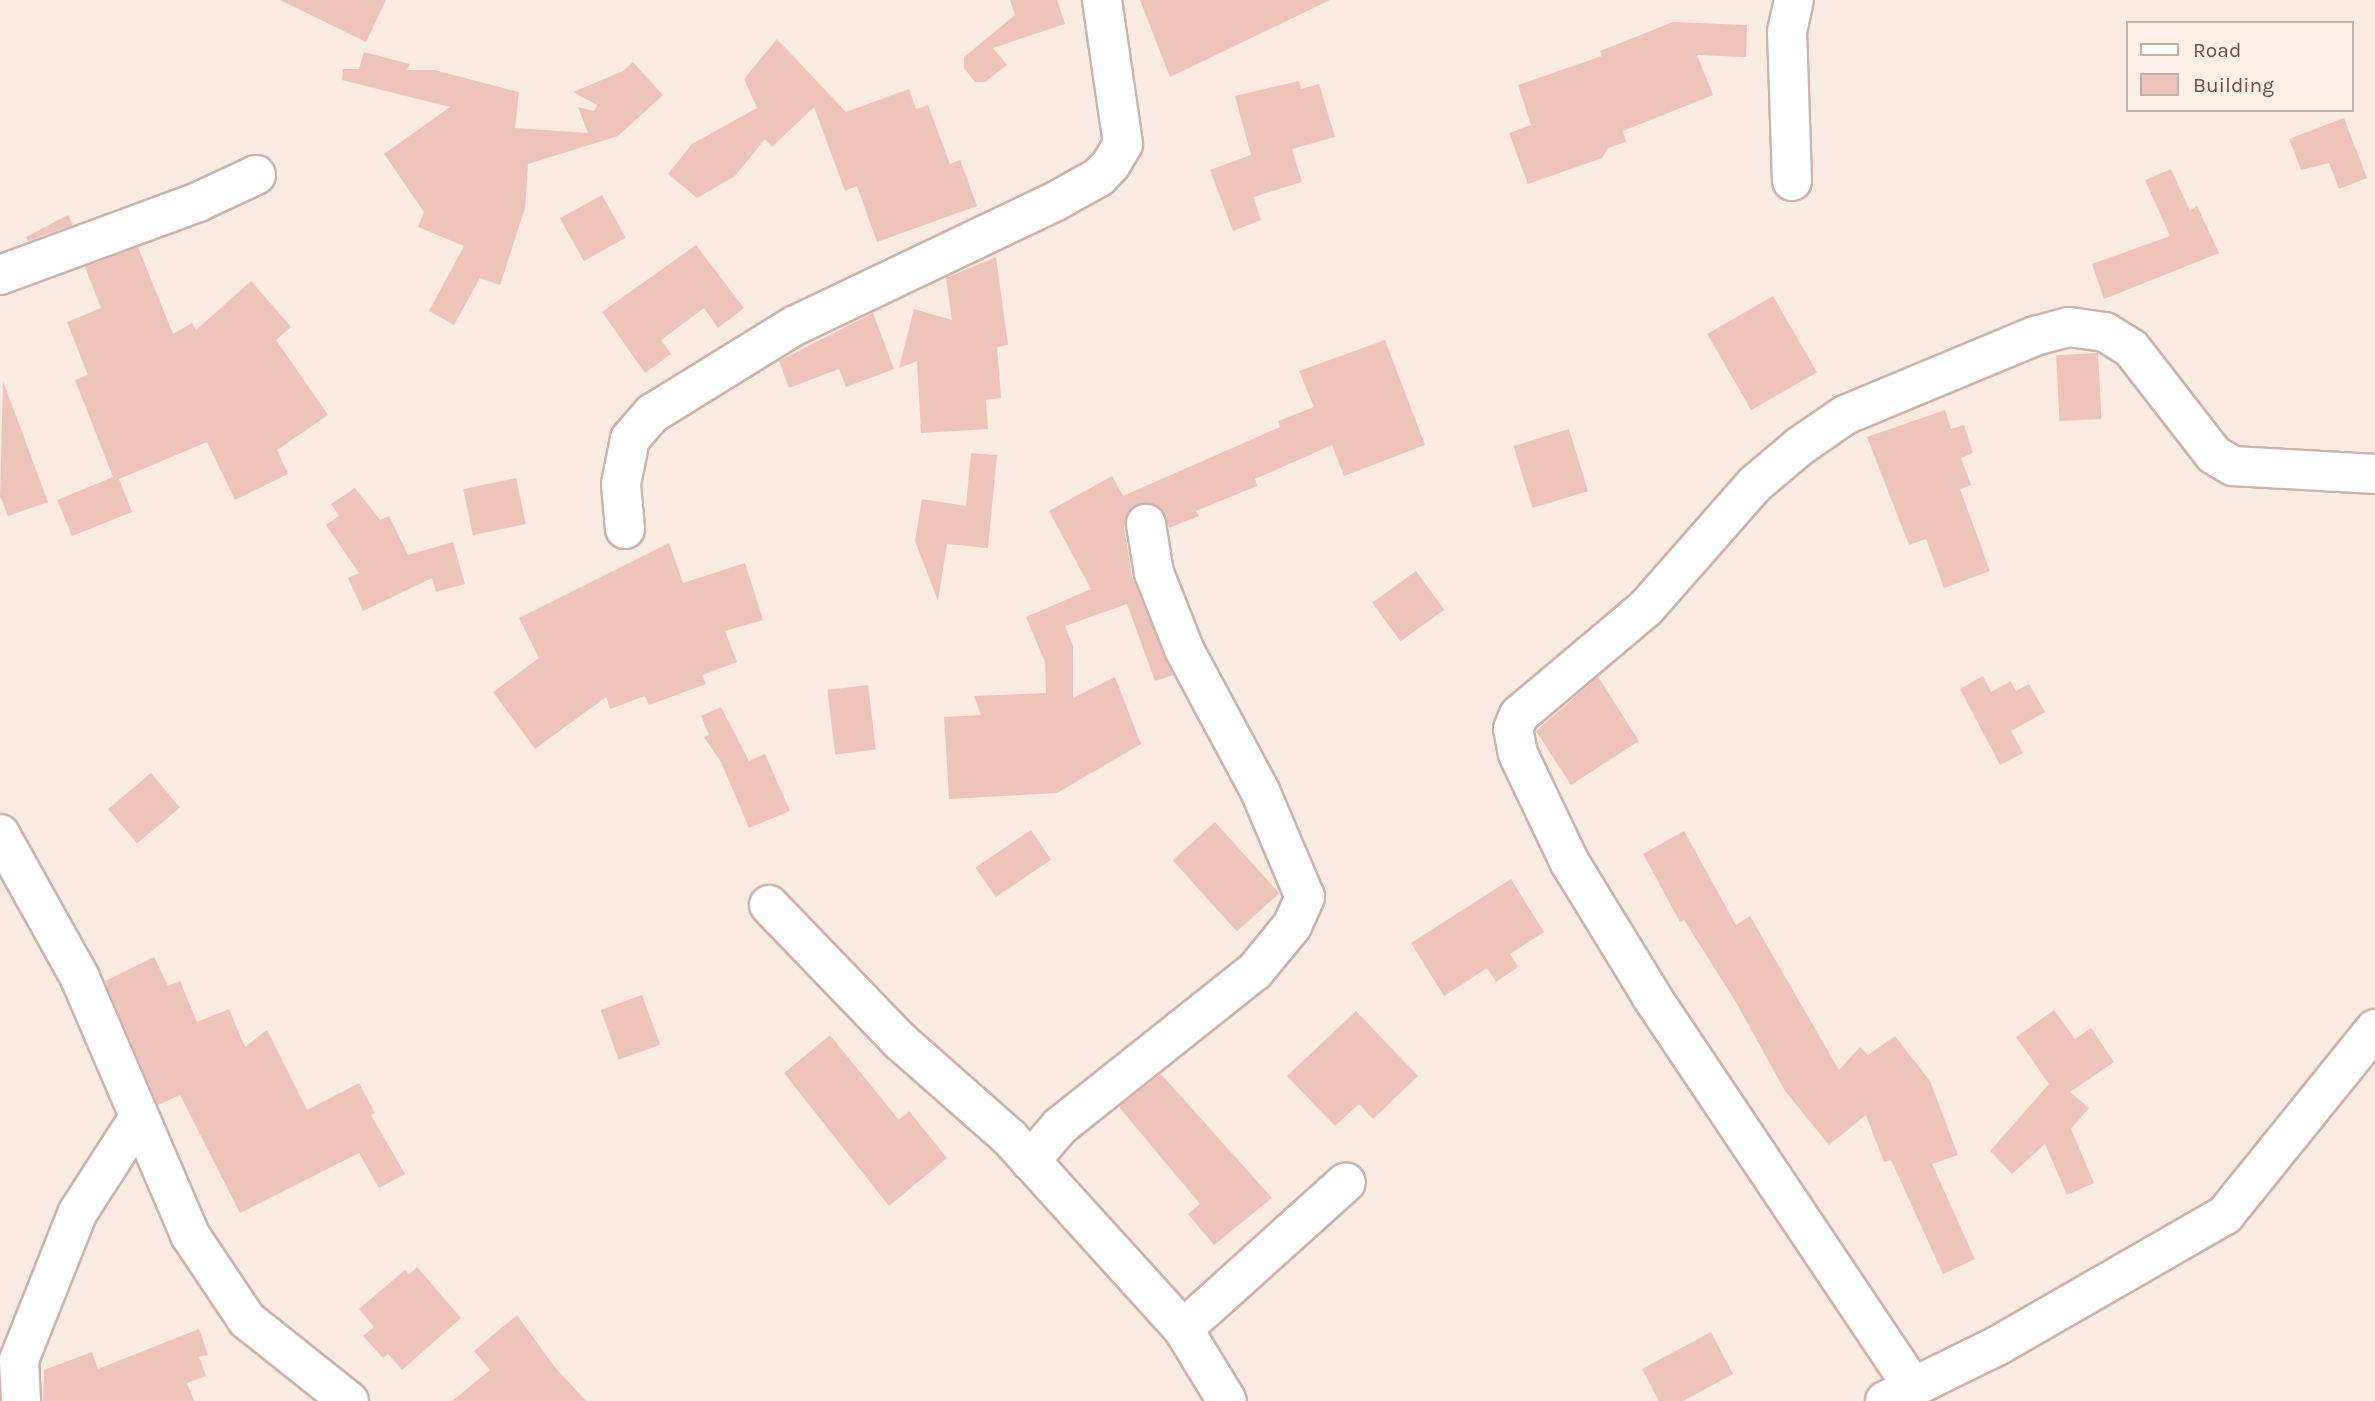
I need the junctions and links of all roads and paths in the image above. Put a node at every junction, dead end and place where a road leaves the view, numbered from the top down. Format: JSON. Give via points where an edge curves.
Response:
{"nodes":[{"id":1,"x":1102,"y":0,"type":"edge"},
{"id":2,"x":1794,"y":0,"type":"edge"},
{"id":3,"x":256,"y":175,"type":"dead end"},
{"id":4,"x":1792,"y":181,"type":"dead end"},
{"id":5,"x":0,"y":275,"type":"edge"},
{"id":6,"x":2375,"y":474,"type":"edge"},
{"id":7,"x":1146,"y":524,"type":"dead end"},
{"id":8,"x":625,"y":530,"type":"dead end"},
{"id":9,"x":0,"y":834,"type":"edge"},
{"id":10,"x":769,"y":905,"type":"dead end"},
{"id":11,"x":2375,"y":1029,"type":"edge"},
{"id":12,"x":138,"y":1119,"type":"junction"},
{"id":13,"x":1030,"y":1161,"type":"junction"},
{"id":14,"x":1346,"y":1182,"type":"dead end"},
{"id":15,"x":1183,"y":1329,"type":"junction"},
{"id":16,"x":1899,"y":1394,"type":"edge"},
{"id":17,"x":21,"y":1401,"type":"edge"},
{"id":18,"x":349,"y":1401,"type":"edge"},
{"id":19,"x":1227,"y":1401,"type":"edge"}],
"edges":[{"from":1,"to":8,"type":"street","via":[[1123,144],[1111,164],[1099,177],[1056,201],[794,326],[653,413],[630,439],[621,484]]},
{"from":2,"to":4,"type":"street","via":[[1787,32]]},
{"from":3,"to":5,"type":"street","via":[[198,202]]},
{"from":6,"to":16,"type":"street","via":[[2233,466],[2214,455],[2131,348],[2105,332],[2069,327],[2035,335],[1845,415],[1800,446],[1755,484],[1646,608],[1519,715],[1513,729],[1518,754],[1570,863]]},
{"from":7,"to":13,"type":"street","via":[[1154,573],[1184,649],[1260,791],[1305,897],[1292,926],[1255,971],[1060,1126]]},
{"from":9,"to":12,"type":"street","via":[[80,978]]},
{"from":10,"to":13,"type":"street","via":[[900,1041]]},
{"from":11,"to":16,"type":"street","via":[[2225,1215],[1997,1346]]},
{"from":12,"to":17,"type":"street","via":[[74,1224],[19,1360]]},
{"from":12,"to":18,"type":"street","via":[[190,1235],[247,1320]]},
{"from":13,"to":15,"type":"street"},
{"from":14,"to":15,"type":"street"},
{"from":15,"to":19,"type":"street"}]}
